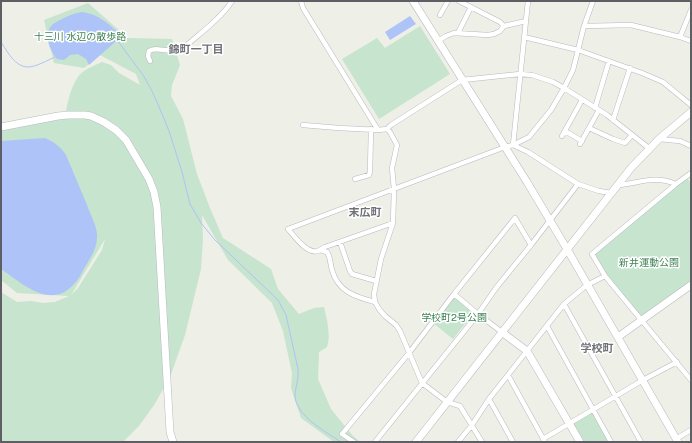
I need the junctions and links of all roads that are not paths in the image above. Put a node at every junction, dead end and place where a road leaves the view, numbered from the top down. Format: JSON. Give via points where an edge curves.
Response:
{"nodes":[{"id":1,"x":232,"y":1,"type":"edge"},
{"id":2,"x":302,"y":1,"type":"edge"},
{"id":3,"x":413,"y":1,"type":"edge"},
{"id":4,"x":448,"y":1,"type":"edge"},
{"id":5,"x":459,"y":1,"type":"edge"},
{"id":6,"x":528,"y":1,"type":"edge"},
{"id":7,"x":592,"y":1,"type":"edge"},
{"id":8,"x":471,"y":7,"type":"junction"},
{"id":9,"x":691,"y":10,"type":"edge"},
{"id":10,"x":440,"y":15,"type":"dead end"},
{"id":11,"x":526,"y":21,"type":"junction"},
{"id":12,"x":504,"y":26,"type":"junction"},
{"id":13,"x":584,"y":26,"type":"junction"},
{"id":14,"x":458,"y":33,"type":"junction"},
{"id":15,"x":524,"y":37,"type":"junction"},
{"id":16,"x":680,"y":37,"type":"junction"},
{"id":17,"x":438,"y":41,"type":"junction"},
{"id":18,"x":691,"y":42,"type":"edge"},
{"id":19,"x":578,"y":50,"type":"junction"},
{"id":20,"x":150,"y":61,"type":"dead end"},
{"id":21,"x":609,"y":61,"type":"junction"},
{"id":22,"x":630,"y":68,"type":"junction"},
{"id":23,"x":520,"y":74,"type":"junction"},
{"id":24,"x":462,"y":80,"type":"junction"},
{"id":25,"x":564,"y":88,"type":"junction"},
{"id":26,"x":582,"y":100,"type":"junction"},
{"id":27,"x":691,"y":105,"type":"edge"},
{"id":28,"x":597,"y":109,"type":"junction"},
{"id":29,"x":691,"y":112,"type":"edge"},
{"id":30,"x":613,"y":120,"type":"junction"},
{"id":31,"x":303,"y":124,"type":"dead end"},
{"id":32,"x":1,"y":127,"type":"edge"},
{"id":33,"x":590,"y":128,"type":"junction"},
{"id":34,"x":371,"y":129,"type":"junction"},
{"id":35,"x":387,"y":129,"type":"junction"},
{"id":36,"x":378,"y":130,"type":"junction"},
{"id":37,"x":565,"y":131,"type":"junction"},
{"id":38,"x":632,"y":135,"type":"junction"},
{"id":39,"x":562,"y":136,"type":"dead end"},
{"id":40,"x":659,"y":139,"type":"junction"},
{"id":41,"x":509,"y":146,"type":"junction"},
{"id":42,"x":691,"y":146,"type":"edge"},
{"id":43,"x":650,"y":149,"type":"junction"},
{"id":44,"x":691,"y":173,"type":"edge"},
{"id":45,"x":355,"y":179,"type":"dead end"},
{"id":46,"x":578,"y":184,"type":"junction"},
{"id":47,"x":676,"y":184,"type":"junction"},
{"id":48,"x":618,"y":185,"type":"junction"},
{"id":49,"x":394,"y":189,"type":"junction"},
{"id":50,"x":612,"y":193,"type":"junction"},
{"id":51,"x":549,"y":221,"type":"junction"},
{"id":52,"x":393,"y":223,"type":"junction"},
{"id":53,"x":340,"y":242,"type":"junction"},
{"id":54,"x":531,"y":245,"type":"junction"},
{"id":55,"x":567,"y":249,"type":"junction"},
{"id":56,"x":320,"y":250,"type":"junction"},
{"id":57,"x":605,"y":276,"type":"junction"},
{"id":58,"x":376,"y":281,"type":"junction"},
{"id":59,"x":587,"y":285,"type":"junction"},
{"id":60,"x":691,"y":285,"type":"edge"},
{"id":61,"x":454,"y":294,"type":"junction"},
{"id":62,"x":375,"y":302,"type":"junction"},
{"id":63,"x":564,"y":304,"type":"junction"},
{"id":64,"x":478,"y":314,"type":"junction"},
{"id":65,"x":641,"y":320,"type":"junction"},
{"id":66,"x":547,"y":326,"type":"junction"},
{"id":67,"x":503,"y":332,"type":"junction"},
{"id":68,"x":618,"y":337,"type":"junction"},
{"id":69,"x":527,"y":352,"type":"junction"},
{"id":70,"x":409,"y":353,"type":"junction"},
{"id":71,"x":677,"y":362,"type":"junction"},
{"id":72,"x":508,"y":375,"type":"junction"},
{"id":73,"x":642,"y":380,"type":"junction"},
{"id":74,"x":691,"y":380,"type":"edge"},
{"id":75,"x":422,"y":383,"type":"junction"},
{"id":76,"x":615,"y":397,"type":"junction"},
{"id":77,"x":489,"y":399,"type":"junction"},
{"id":78,"x":447,"y":402,"type":"junction"},
{"id":79,"x":593,"y":410,"type":"junction"},
{"id":80,"x":569,"y":423,"type":"junction"},
{"id":81,"x":472,"y":425,"type":"junction"},
{"id":82,"x":691,"y":430,"type":"edge"},
{"id":83,"x":544,"y":440,"type":"edge"},
{"id":84,"x":677,"y":440,"type":"edge"},
{"id":85,"x":173,"y":442,"type":"edge"},
{"id":86,"x":354,"y":442,"type":"edge"},
{"id":87,"x":375,"y":442,"type":"edge"},
{"id":88,"x":416,"y":442,"type":"edge"},
{"id":89,"x":458,"y":442,"type":"edge"},
{"id":90,"x":482,"y":442,"type":"edge"},
{"id":91,"x":513,"y":442,"type":"edge"},
{"id":92,"x":580,"y":442,"type":"edge"},
{"id":93,"x":611,"y":442,"type":"edge"},
{"id":94,"x":641,"y":442,"type":"edge"}],
"edges":[{"from":1,"to":20,"type":"street","via":[[223,13],[188,44],[176,50],[153,49],[149,51]]},
{"from":2,"to":36,"type":"street","via":[[303,8]]},
{"from":3,"to":17,"type":"street"},
{"from":4,"to":10,"type":"street"},
{"from":5,"to":8,"type":"street"},
{"from":6,"to":11,"type":"street"},
{"from":7,"to":13,"type":"street"},
{"from":8,"to":12,"type":"street"},
{"from":8,"to":14,"type":"street"},
{"from":9,"to":16,"type":"street"},
{"from":11,"to":12,"type":"street"},
{"from":11,"to":15,"type":"street"},
{"from":12,"to":14,"type":"street","via":[[500,31],[488,35]]},
{"from":13,"to":16,"type":"street","via":[[631,25]]},
{"from":13,"to":19,"type":"street"},
{"from":14,"to":17,"type":"street"},
{"from":15,"to":19,"type":"street"},
{"from":15,"to":23,"type":"street"},
{"from":16,"to":18,"type":"street"},
{"from":17,"to":24,"type":"street"},
{"from":19,"to":21,"type":"street"},
{"from":19,"to":25,"type":"street","via":[[573,70]]},
{"from":21,"to":22,"type":"street"},
{"from":21,"to":28,"type":"street"},
{"from":22,"to":27,"type":"street","via":[[663,82]]},
{"from":22,"to":30,"type":"street"},
{"from":23,"to":24,"type":"street"},
{"from":23,"to":25,"type":"street","via":[[532,75]]},
{"from":23,"to":41,"type":"street"},
{"from":24,"to":35,"type":"street"},
{"from":24,"to":41,"type":"street"},
{"from":25,"to":26,"type":"street"},
{"from":25,"to":41,"type":"street","via":[[551,110],[529,137]]},
{"from":26,"to":28,"type":"street"},
{"from":26,"to":37,"type":"street"},
{"from":28,"to":30,"type":"street"},
{"from":28,"to":33,"type":"street"},
{"from":29,"to":40,"type":"street"},
{"from":30,"to":38,"type":"street"},
{"from":31,"to":34,"type":"street"},
{"from":32,"to":85,"type":"street","via":[[58,116],[91,116],[124,137],[149,179],[157,207],[170,432]]},
{"from":33,"to":37,"type":"street","via":[[581,142]]},
{"from":33,"to":38,"type":"street","via":[[624,143]]},
{"from":34,"to":36,"type":"street"},
{"from":34,"to":45,"type":"street","via":[[370,172]]},
{"from":35,"to":36,"type":"street"},
{"from":35,"to":49,"type":"street","via":[[397,145],[392,168]]},
{"from":37,"to":39,"type":"street"},
{"from":38,"to":43,"type":"street"},
{"from":40,"to":42,"type":"street","via":[[680,141]]},
{"from":40,"to":43,"type":"street"},
{"from":41,"to":46,"type":"street","via":[[528,152]]},
{"from":41,"to":49,"type":"street"},
{"from":41,"to":51,"type":"street"},
{"from":43,"to":48,"type":"street"},
{"from":44,"to":47,"type":"street"},
{"from":46,"to":50,"type":"street"},
{"from":46,"to":51,"type":"street"},
{"from":47,"to":48,"type":"street","via":[[652,179]]},
{"from":47,"to":57,"type":"street","via":[[592,254]]},
{"from":48,"to":50,"type":"street"},
{"from":49,"to":52,"type":"street"},
{"from":49,"to":56,"type":"street","via":[[288,229],[304,247],[313,252]]},
{"from":50,"to":55,"type":"street"},
{"from":51,"to":54,"type":"street"},
{"from":51,"to":55,"type":"street"},
{"from":52,"to":53,"type":"street"},
{"from":52,"to":58,"type":"street"},
{"from":53,"to":56,"type":"street"},
{"from":53,"to":58,"type":"street","via":[[352,274]]},
{"from":54,"to":61,"type":"street","via":[[515,218]]},
{"from":54,"to":64,"type":"street"},
{"from":55,"to":59,"type":"street"},
{"from":55,"to":67,"type":"street"},
{"from":56,"to":62,"type":"street","via":[[328,254],[336,280],[346,292]]},
{"from":57,"to":59,"type":"street"},
{"from":57,"to":65,"type":"street"},
{"from":58,"to":62,"type":"street"},
{"from":59,"to":63,"type":"street"},
{"from":59,"to":68,"type":"street"},
{"from":60,"to":65,"type":"street"},
{"from":61,"to":64,"type":"street"},
{"from":61,"to":70,"type":"street"},
{"from":62,"to":70,"type":"street","via":[[400,331]]},
{"from":63,"to":66,"type":"street"},
{"from":63,"to":76,"type":"street"},
{"from":64,"to":67,"type":"street"},
{"from":64,"to":75,"type":"street"},
{"from":65,"to":68,"type":"street"},
{"from":65,"to":71,"type":"street"},
{"from":66,"to":69,"type":"street"},
{"from":66,"to":79,"type":"street"},
{"from":67,"to":69,"type":"street"},
{"from":67,"to":78,"type":"street"},
{"from":68,"to":73,"type":"street"},
{"from":69,"to":72,"type":"street"},
{"from":69,"to":80,"type":"street"},
{"from":70,"to":75,"type":"street"},
{"from":70,"to":86,"type":"street","via":[[342,434]]},
{"from":71,"to":73,"type":"street"},
{"from":71,"to":74,"type":"street"},
{"from":72,"to":77,"type":"street"},
{"from":72,"to":83,"type":"street"},
{"from":73,"to":76,"type":"street"},
{"from":73,"to":84,"type":"street"},
{"from":75,"to":78,"type":"street"},
{"from":75,"to":87,"type":"street"},
{"from":76,"to":79,"type":"street"},
{"from":76,"to":94,"type":"street"},
{"from":77,"to":81,"type":"street"},
{"from":77,"to":91,"type":"street"},
{"from":78,"to":81,"type":"street","via":[[460,406]]},
{"from":78,"to":88,"type":"street"},
{"from":79,"to":80,"type":"street"},
{"from":79,"to":93,"type":"street"},
{"from":80,"to":83,"type":"street"},
{"from":80,"to":92,"type":"street"},
{"from":81,"to":89,"type":"street"},
{"from":81,"to":90,"type":"street"},
{"from":82,"to":84,"type":"street"}]}
